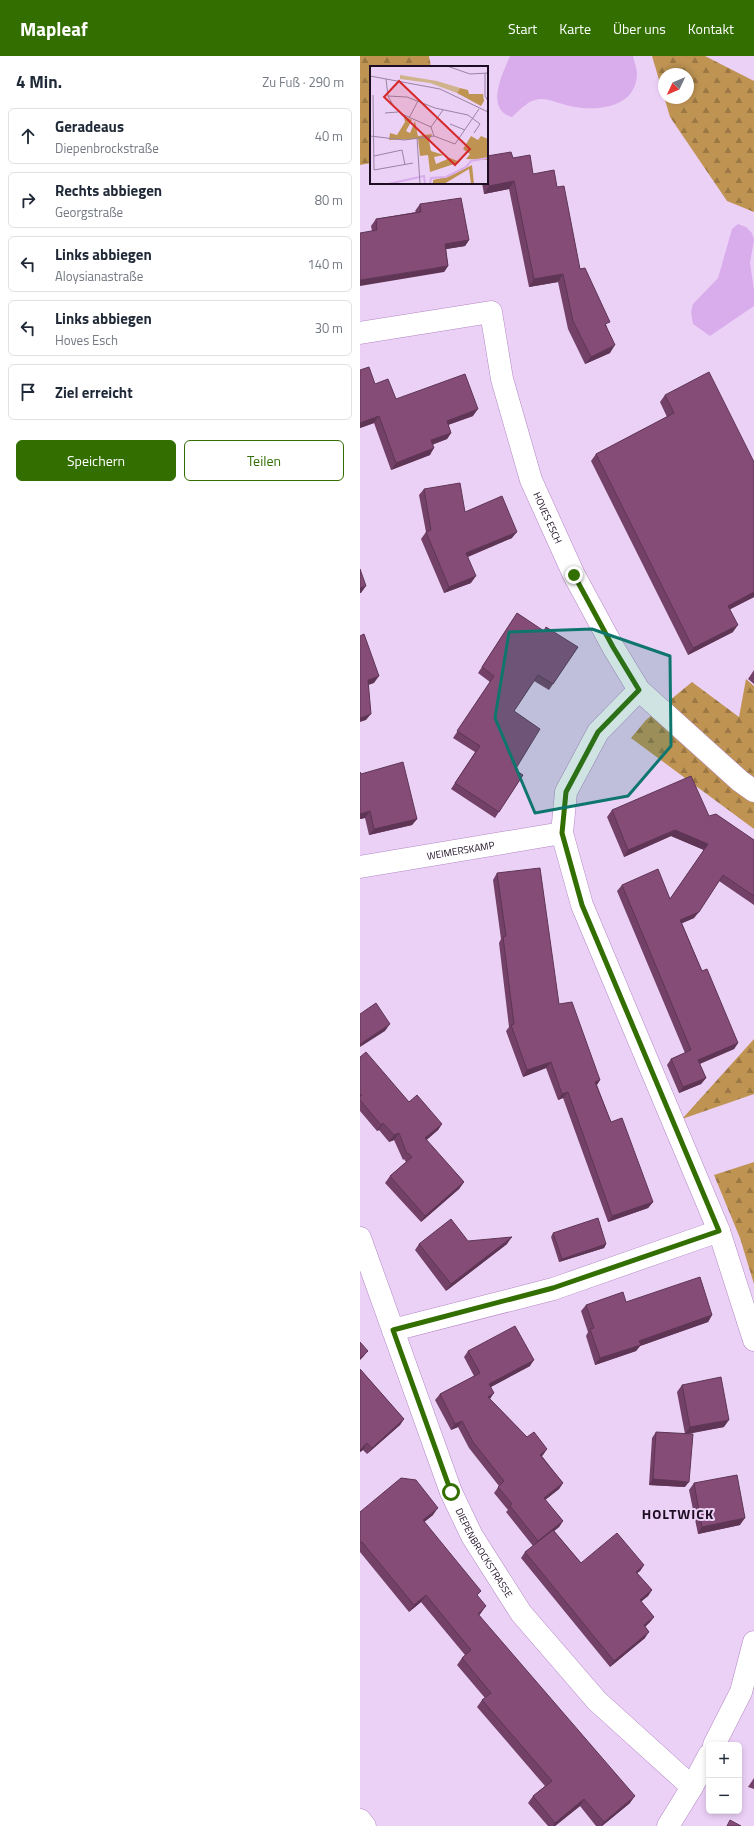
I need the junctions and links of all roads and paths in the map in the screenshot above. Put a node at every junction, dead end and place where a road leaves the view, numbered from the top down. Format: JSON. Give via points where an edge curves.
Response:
{"nodes":[{"id":1,"x":360,"y":333,"type":"edge"},
{"id":2,"x":639,"y":690,"type":"junction"},
{"id":3,"x":754,"y":791,"type":"edge"},
{"id":4,"x":562,"y":833,"type":"junction"},
{"id":5,"x":360,"y":867,"type":"edge"},
{"id":6,"x":719,"y":1231,"type":"junction"},
{"id":7,"x":360,"y":1238,"type":"edge"},
{"id":8,"x":393,"y":1330,"type":"junction"},
{"id":9,"x":754,"y":1340,"type":"edge"},
{"id":10,"x":754,"y":1642,"type":"edge"},
{"id":11,"x":716,"y":1742,"type":"edge"},
{"id":12,"x":706,"y":1761,"type":"edge"},
{"id":13,"x":692,"y":1787,"type":"junction"},
{"id":14,"x":360,"y":1820,"type":"edge"},
{"id":15,"x":365,"y":1826,"type":"edge"},
{"id":16,"x":668,"y":1826,"type":"edge"}],
"edges":[{"from":1,"to":2,"type":"street","name":"HOVES ESCH","via":[[491,312],[502,380],[531,480],[574,575]]},
{"from":2,"to":3,"type":"street","name":"HOVES ESCH"},
{"from":2,"to":4,"type":"street","via":[[598,732],[566,792]]},
{"from":4,"to":5,"type":"street","name":"WEIMERSKAMP"},
{"from":4,"to":6,"type":"street","via":[[582,905]]},
{"from":6,"to":8,"type":"street","via":[[553,1288]]},
{"from":6,"to":9,"type":"street"},
{"from":7,"to":8,"type":"street","name":"DIEPENBROCKSTRASSE"},
{"from":8,"to":13,"type":"street","name":"DIEPENBROCKSTRASSE","via":[[451,1492],[472,1536],[517,1607],[597,1701]]},
{"from":10,"to":11,"type":"street","via":[[741,1692]]},
{"from":12,"to":13,"type":"street"},
{"from":13,"to":16,"type":"street"},
{"from":14,"to":15,"type":"street"}]}
